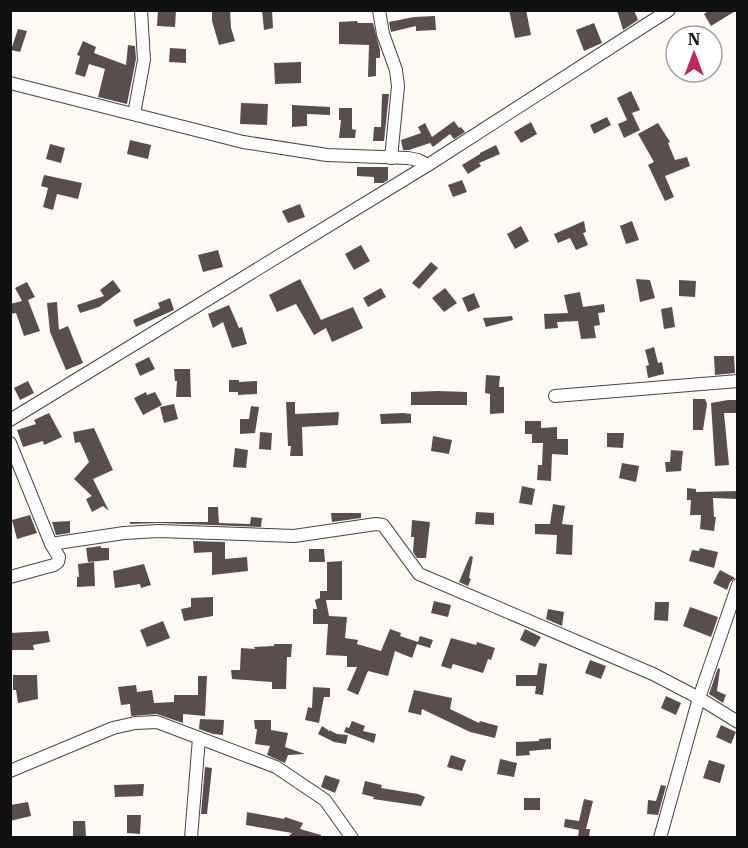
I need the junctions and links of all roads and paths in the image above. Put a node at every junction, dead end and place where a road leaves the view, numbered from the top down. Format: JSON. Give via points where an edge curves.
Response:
{"nodes":[{"id":1,"x":141,"y":10,"type":"edge"},
{"id":2,"x":379,"y":10,"type":"edge"},
{"id":3,"x":669,"y":10,"type":"edge"},
{"id":4,"x":10,"y":83,"type":"edge"},
{"id":5,"x":135,"y":114,"type":"junction"},
{"id":6,"x":392,"y":158,"type":"junction"},
{"id":7,"x":428,"y":165,"type":"junction"},
{"id":8,"x":738,"y":381,"type":"edge"},
{"id":9,"x":555,"y":396,"type":"dead end"},
{"id":10,"x":10,"y":420,"type":"edge"},
{"id":11,"x":10,"y":443,"type":"edge"},
{"id":12,"x":51,"y":544,"type":"junction"},
{"id":13,"x":10,"y":577,"type":"edge"},
{"id":14,"x":738,"y":585,"type":"edge"},
{"id":15,"x":699,"y":698,"type":"junction"},
{"id":16,"x":738,"y":722,"type":"edge"},
{"id":17,"x":200,"y":738,"type":"junction"},
{"id":18,"x":10,"y":771,"type":"edge"},
{"id":19,"x":191,"y":837,"type":"edge"},
{"id":20,"x":352,"y":837,"type":"edge"},
{"id":21,"x":660,"y":837,"type":"edge"}],
"edges":[{"from":1,"to":5,"type":"street","via":[[144,60]]},
{"from":2,"to":6,"type":"street","via":[[398,86]]},
{"from":3,"to":7,"type":"street"},
{"from":4,"to":5,"type":"street"},
{"from":5,"to":6,"type":"street","via":[[243,142],[327,155]]},
{"from":6,"to":7,"type":"street"},
{"from":7,"to":10,"type":"street"},
{"from":8,"to":9,"type":"street"},
{"from":11,"to":12,"type":"street"},
{"from":12,"to":13,"type":"street","via":[[59,556],[58,562]]},
{"from":12,"to":15,"type":"street","via":[[124,533],[294,536],[383,525],[419,574]]},
{"from":14,"to":15,"type":"street"},
{"from":15,"to":16,"type":"street"},
{"from":15,"to":21,"type":"street"},
{"from":17,"to":18,"type":"street","via":[[157,722],[135,723],[113,728]]},
{"from":17,"to":19,"type":"street"},
{"from":17,"to":20,"type":"street","via":[[276,766],[325,800]]}]}
